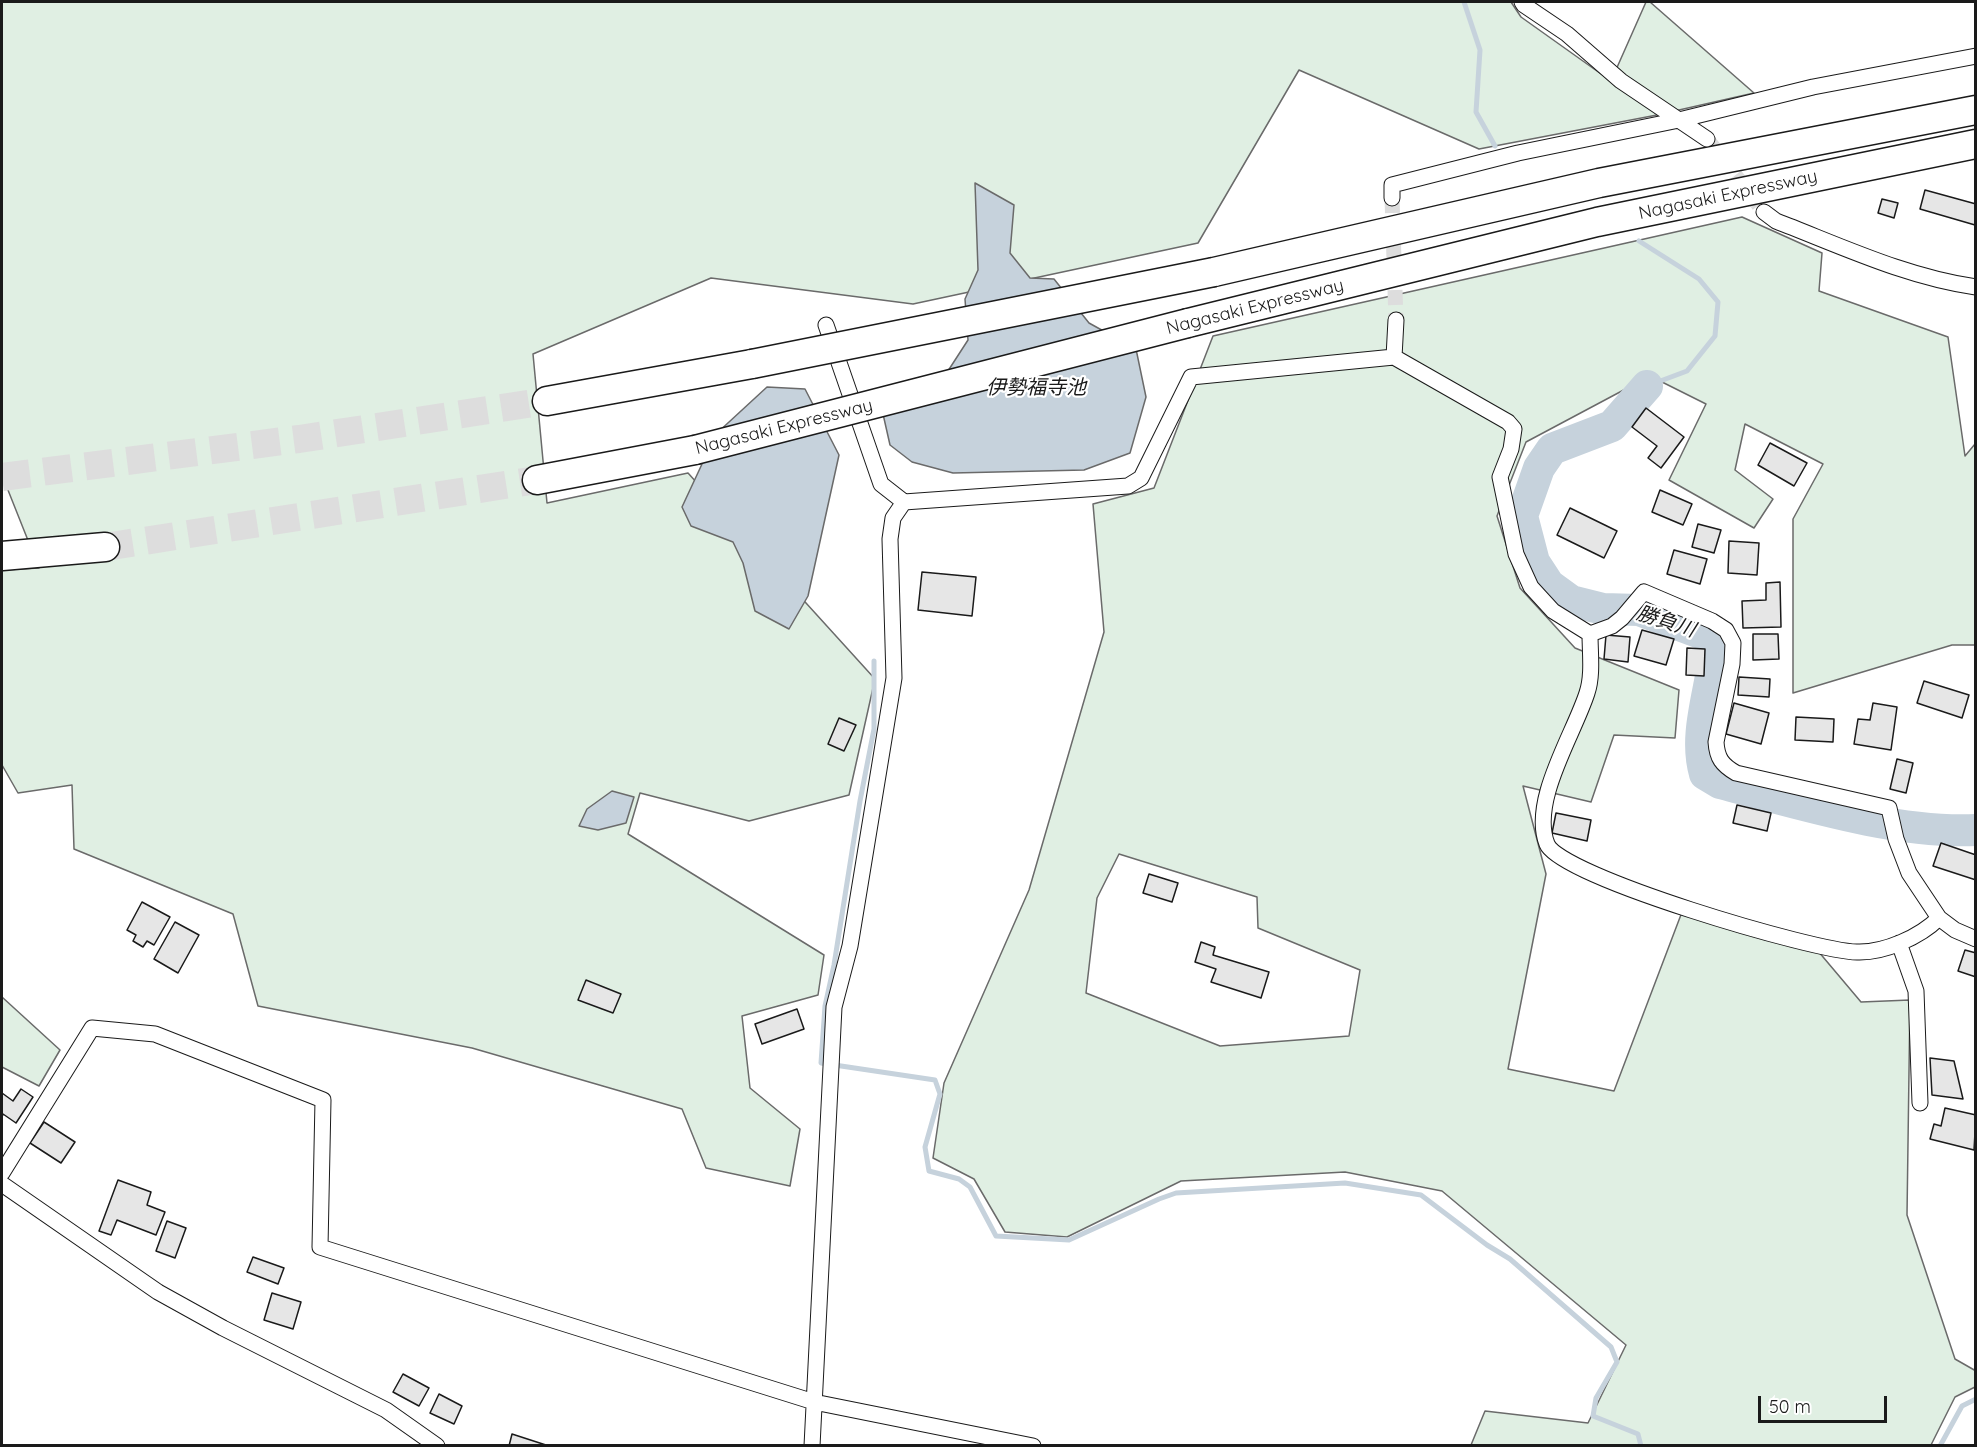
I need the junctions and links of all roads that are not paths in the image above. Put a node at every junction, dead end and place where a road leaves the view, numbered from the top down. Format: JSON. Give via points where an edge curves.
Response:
{"nodes":[{"id":1,"x":1522,"y":2,"type":"edge"},
{"id":2,"x":1976,"y":56,"type":"edge"},
{"id":3,"x":1976,"y":110,"type":"edge"},
{"id":4,"x":1679,"y":120,"type":"junction"},
{"id":5,"x":1707,"y":139,"type":"tunnel mouth"},
{"id":6,"x":1976,"y":144,"type":"edge"},
{"id":7,"x":1392,"y":198,"type":"dead end"},
{"id":8,"x":1764,"y":212,"type":"tunnel mouth"},
{"id":9,"x":1976,"y":287,"type":"edge"},
{"id":10,"x":1396,"y":320,"type":"tunnel mouth"},
{"id":11,"x":826,"y":325,"type":"dead end"},
{"id":12,"x":1394,"y":357,"type":"junction"},
{"id":13,"x":547,"y":401,"type":"tunnel mouth"},
{"id":14,"x":537,"y":480,"type":"tunnel mouth"},
{"id":15,"x":904,"y":502,"type":"junction"},
{"id":16,"x":105,"y":547,"type":"tunnel mouth"},
{"id":17,"x":2,"y":556,"type":"edge"},
{"id":18,"x":1590,"y":634,"type":"junction"},
{"id":19,"x":1939,"y":918,"type":"junction"},
{"id":20,"x":1976,"y":939,"type":"edge"},
{"id":21,"x":1899,"y":943,"type":"junction"},
{"id":22,"x":1920,"y":1103,"type":"dead end"},
{"id":23,"x":2,"y":1173,"type":"edge"},
{"id":24,"x":2,"y":1184,"type":"edge"},
{"id":25,"x":814,"y":1402,"type":"junction"},
{"id":26,"x":437,"y":1446,"type":"edge"},
{"id":27,"x":812,"y":1446,"type":"edge"},
{"id":28,"x":1033,"y":1446,"type":"edge"}],
"edges":[{"from":1,"to":4,"type":"street","via":[[1567,34],[1621,81]]},
{"from":2,"to":4,"type":"street","via":[[1813,87]]},
{"from":3,"to":13,"type":"highway","name":"Nagasaki Expressway","bridge":true,"via":[[1599,183],[1215,272]]},
{"from":4,"to":5,"type":"street"},
{"from":4,"to":7,"type":"street","via":[[1518,153],[1392,185]]},
{"from":6,"to":14,"type":"highway","name":"Nagasaki Expressway","bridge":true,"via":[[1597,222],[695,450]]},
{"from":8,"to":9,"type":"street","via":[[1776,221],[1907,272]]},
{"from":10,"to":12,"type":"street"},
{"from":11,"to":15,"type":"street","via":[[881,484]]},
{"from":12,"to":15,"type":"street","via":[[1191,377],[1141,478],[1128,486]]},
{"from":12,"to":18,"type":"street","via":[[1514,429],[1500,477],[1516,554],[1531,587],[1553,611]]},
{"from":15,"to":25,"type":"street","via":[[893,518],[890,539],[894,678],[850,946],[834,1007]]},
{"from":16,"to":17,"type":"highway"},
{"from":18,"to":19,"type":"street","via":[[1612,626],[1644,592],[1726,630],[1733,643],[1732,664],[1716,742],[1717,755],[1724,766],[1736,774],[1889,808],[1909,873]]},
{"from":18,"to":21,"type":"street","via":[[1588,692],[1563,747],[1545,804],[1543,826],[1547,846],[1559,857],[1638,892],[1829,949],[1858,953]]},
{"from":19,"to":20,"type":"street"},
{"from":19,"to":21,"type":"street","via":[[1929,928]]},
{"from":21,"to":22,"type":"street","via":[[1917,991]]},
{"from":23,"to":25,"type":"street","via":[[92,1028],[155,1034],[323,1100],[320,1247]]},
{"from":24,"to":26,"type":"street","via":[[158,1292],[386,1410]]},
{"from":25,"to":27,"type":"street"},
{"from":25,"to":28,"type":"street"}]}
